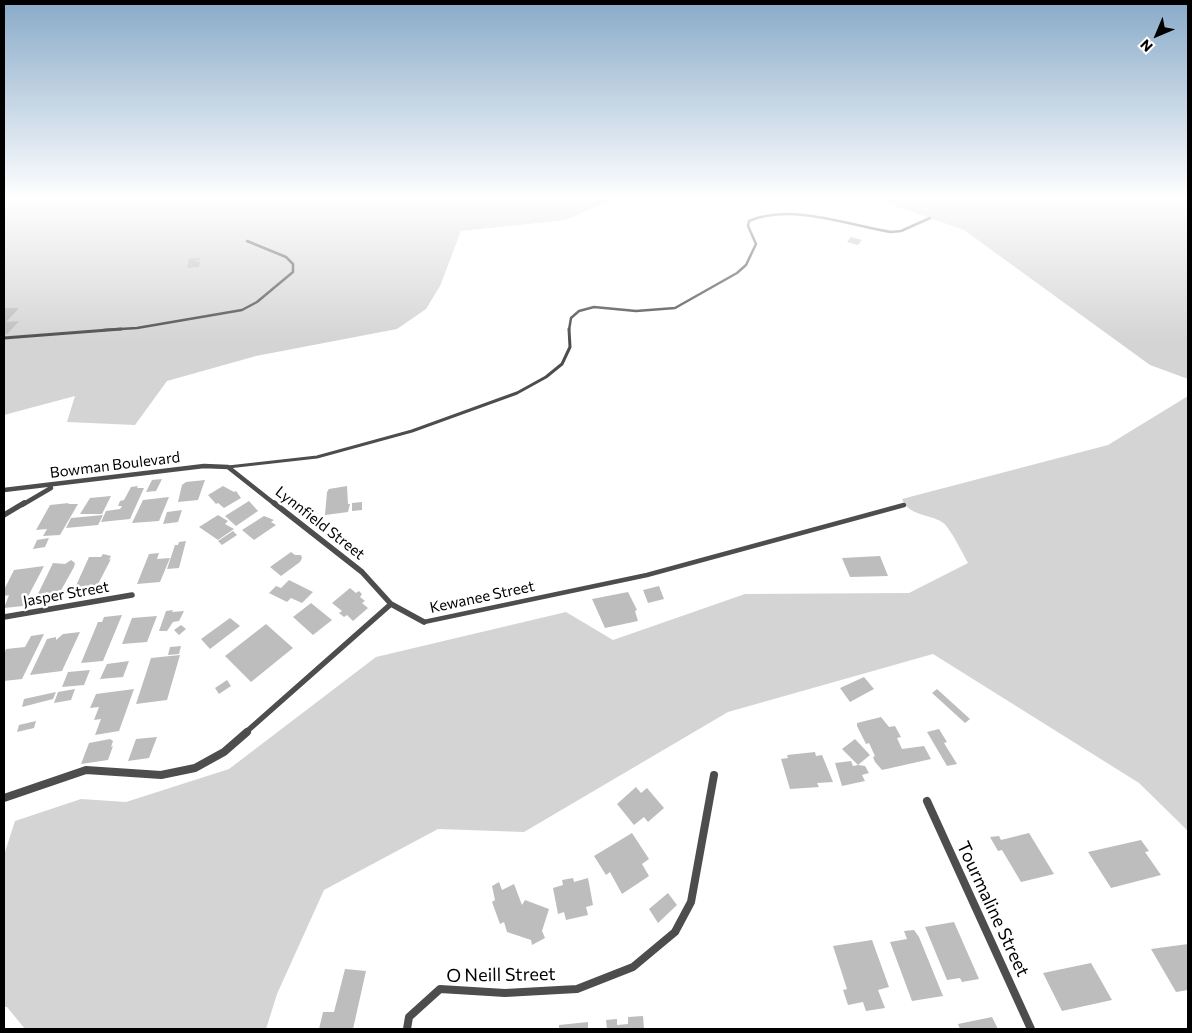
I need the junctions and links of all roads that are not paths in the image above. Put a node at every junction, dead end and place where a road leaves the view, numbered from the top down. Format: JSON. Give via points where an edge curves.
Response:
{"nodes":[{"id":1,"x":259,"y":245,"type":"edge"},
{"id":2,"x":755,"y":245,"type":"edge"},
{"id":3,"x":4,"y":338,"type":"edge"},
{"id":4,"x":228,"y":467,"type":"junction"},
{"id":5,"x":53,"y":486,"type":"junction"},
{"id":6,"x":4,"y":490,"type":"edge"},
{"id":7,"x":904,"y":505,"type":"dead end"},
{"id":8,"x":4,"y":515,"type":"edge"},
{"id":9,"x":132,"y":595,"type":"dead end"},
{"id":10,"x":392,"y":604,"type":"junction"},
{"id":11,"x":4,"y":617,"type":"edge"},
{"id":12,"x":424,"y":622,"type":"joint"},
{"id":13,"x":714,"y":775,"type":"dead end"},
{"id":14,"x":4,"y":798,"type":"edge"},
{"id":15,"x":927,"y":802,"type":"dead end"},
{"id":16,"x":407,"y":1029,"type":"edge"},
{"id":17,"x":1031,"y":1029,"type":"edge"}],
"edges":[{"from":1,"to":3,"type":"lane","via":[[286,257],[293,264],[294,272],[242,310],[175,324]]},
{"from":2,"to":4,"type":"lane","via":[[746,265],[737,273],[675,308],[636,311],[594,307],[579,311],[571,318],[568,327],[570,347],[562,364],[517,393],[412,431],[317,457]]},
{"from":4,"to":5,"type":"street","name":"Bowman Boulevard","via":[[204,466]]},
{"from":4,"to":10,"type":"street","name":"Lynnfield Street","via":[[362,572]]},
{"from":5,"to":6,"type":"street","name":"Bowman Boulevard"},
{"from":5,"to":8,"type":"street"},
{"from":7,"to":12,"type":"lane","name":"Kewanee Street","via":[[647,575]]},
{"from":9,"to":11,"type":"street","name":"Jasper Street"},
{"from":10,"to":12,"type":"street","name":"Kewanee Street"},
{"from":10,"to":14,"type":"street","via":[[224,752],[195,768],[161,775],[86,770]]},
{"from":13,"to":16,"type":"street","name":"O Neill Street","via":[[691,902],[675,932],[633,967],[577,989],[505,994],[440,989],[410,1017]]},
{"from":15,"to":17,"type":"street","name":"Tourmaline Street"}]}
